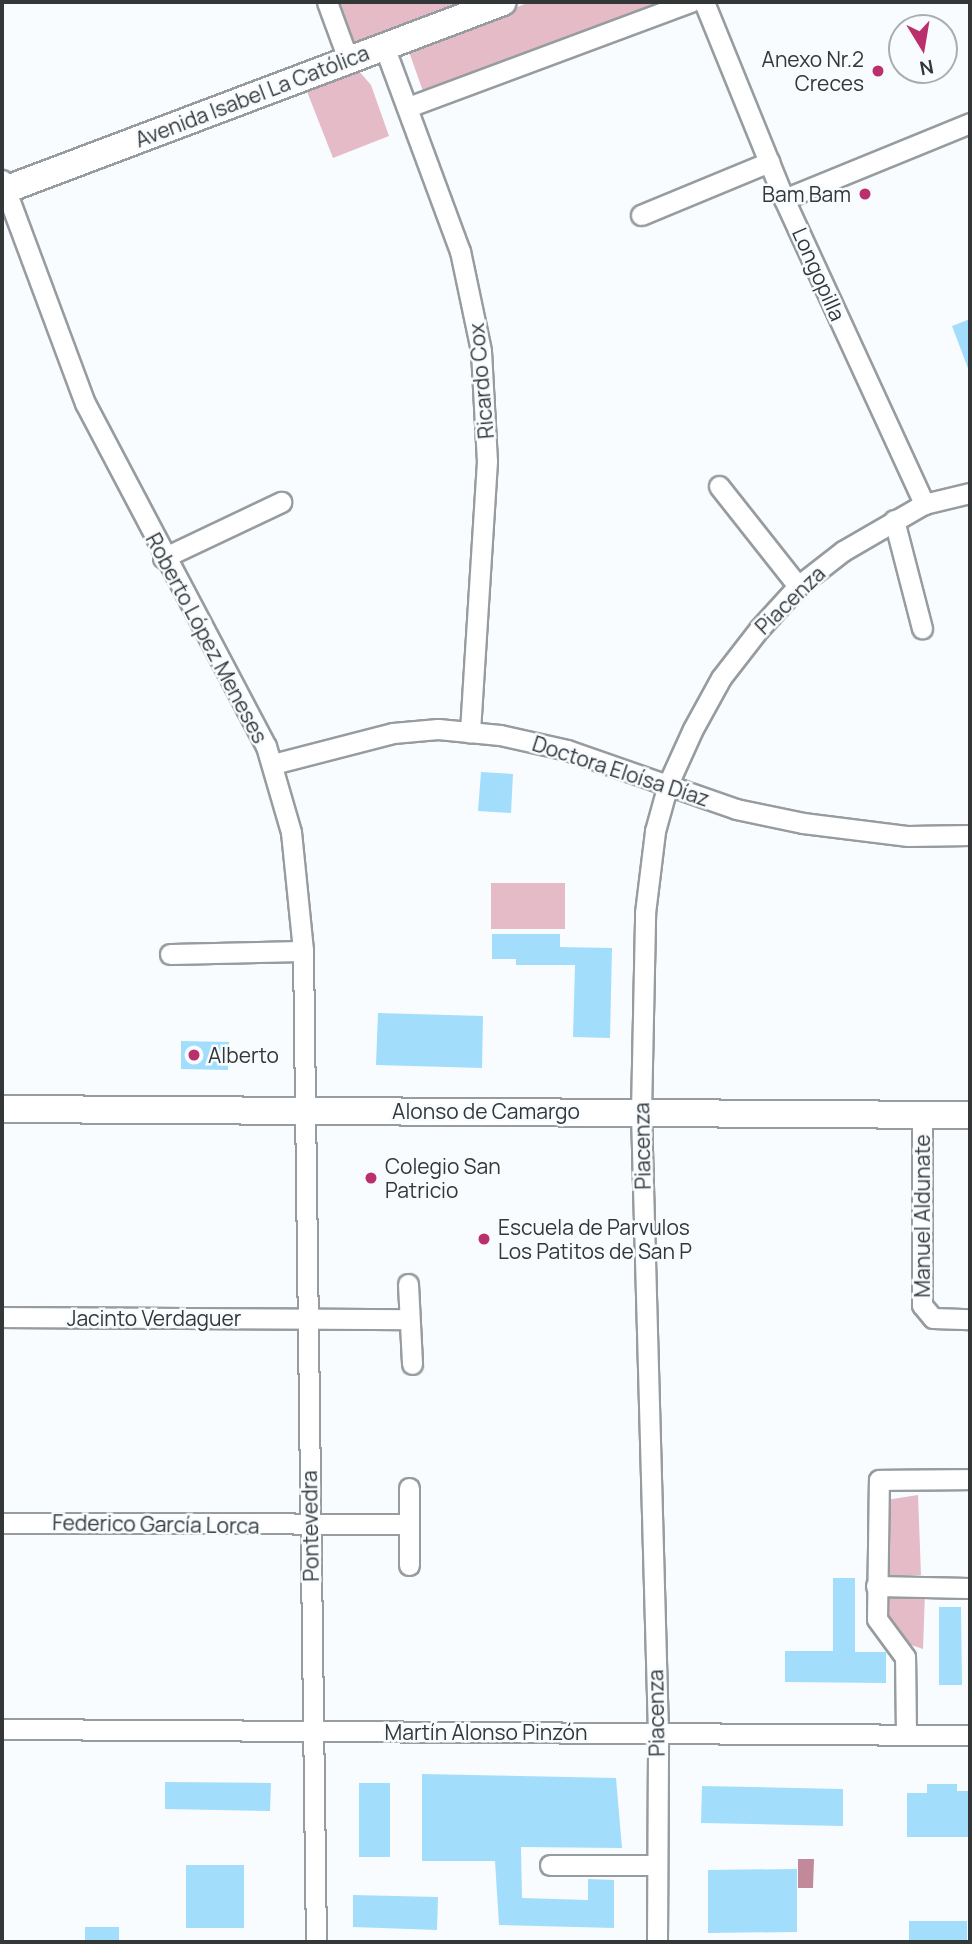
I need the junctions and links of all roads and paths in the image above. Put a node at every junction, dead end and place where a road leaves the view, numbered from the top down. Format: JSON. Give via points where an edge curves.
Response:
{"nodes":[{"id":1,"x":327,"y":2,"type":"edge"},
{"id":2,"x":503,"y":2,"type":"edge"},
{"id":3,"x":691,"y":2,"type":"edge"},
{"id":4,"x":704,"y":2,"type":"edge"},
{"id":5,"x":384,"y":46,"type":"junction"},
{"id":6,"x":348,"y":59,"type":"junction"},
{"id":7,"x":408,"y":107,"type":"junction"},
{"id":8,"x":970,"y":123,"type":"edge"},
{"id":9,"x":769,"y":162,"type":"junction"},
{"id":10,"x":3,"y":187,"type":"edge"},
{"id":11,"x":785,"y":199,"type":"junction"},
{"id":12,"x":641,"y":215,"type":"dead end"},
{"id":13,"x":719,"y":486,"type":"dead end"},
{"id":14,"x":970,"y":493,"type":"edge"},
{"id":15,"x":281,"y":502,"type":"dead end"},
{"id":16,"x":924,"y":504,"type":"junction"},
{"id":17,"x":894,"y":520,"type":"junction"},
{"id":18,"x":163,"y":558,"type":"junction"},
{"id":19,"x":798,"y":586,"type":"junction"},
{"id":20,"x":922,"y":628,"type":"dead end"},
{"id":21,"x":470,"y":732,"type":"junction"},
{"id":22,"x":273,"y":764,"type":"junction"},
{"id":23,"x":668,"y":784,"type":"junction"},
{"id":24,"x":970,"y":835,"type":"edge"},
{"id":25,"x":303,"y":951,"type":"junction"},
{"id":26,"x":170,"y":954,"type":"dead end"},
{"id":27,"x":2,"y":1110,"type":"edge"},
{"id":28,"x":303,"y":1111,"type":"junction"},
{"id":29,"x":640,"y":1112,"type":"junction"},
{"id":30,"x":922,"y":1114,"type":"junction"},
{"id":31,"x":970,"y":1115,"type":"edge"},
{"id":32,"x":408,"y":1284,"type":"dead end"},
{"id":33,"x":2,"y":1317,"type":"edge"},
{"id":34,"x":306,"y":1319,"type":"junction"},
{"id":35,"x":408,"y":1319,"type":"junction"},
{"id":36,"x":970,"y":1319,"type":"edge"},
{"id":37,"x":412,"y":1364,"type":"dead end"},
{"id":38,"x":970,"y":1479,"type":"edge"},
{"id":39,"x":409,"y":1488,"type":"dead end"},
{"id":40,"x":2,"y":1523,"type":"edge"},
{"id":41,"x":409,"y":1524,"type":"junction"},
{"id":42,"x":310,"y":1526,"type":"junction"},
{"id":43,"x":409,"y":1564,"type":"dead end"},
{"id":44,"x":876,"y":1586,"type":"junction"},
{"id":45,"x":970,"y":1588,"type":"edge"},
{"id":46,"x":2,"y":1729,"type":"edge"},
{"id":47,"x":313,"y":1731,"type":"junction"},
{"id":48,"x":657,"y":1733,"type":"junction"},
{"id":49,"x":906,"y":1734,"type":"junction"},
{"id":50,"x":970,"y":1735,"type":"edge"},
{"id":51,"x":550,"y":1865,"type":"dead end"},
{"id":52,"x":657,"y":1865,"type":"junction"},
{"id":53,"x":316,"y":1942,"type":"edge"},
{"id":54,"x":657,"y":1942,"type":"edge"}],
"edges":[{"from":1,"to":6,"type":"street"},
{"from":2,"to":5,"type":"street","name":"Avenida Isabel La Católica"},
{"from":3,"to":7,"type":"street"},
{"from":4,"to":9,"type":"street","name":"Longopilla"},
{"from":5,"to":6,"type":"street","name":"Avenida Isabel La Católica"},
{"from":5,"to":7,"type":"street","name":"Ricardo Cox"},
{"from":6,"to":10,"type":"street","name":"Avenida Isabel La Católica"},
{"from":7,"to":21,"type":"street","name":"Ricardo Cox","via":[[460,251],[485,388],[486,461]]},
{"from":8,"to":11,"type":"street"},
{"from":9,"to":11,"type":"street","name":"Longopilla"},
{"from":9,"to":12,"type":"street"},
{"from":10,"to":18,"type":"street","name":"Roberto López Meneses","via":[[85,403]]},
{"from":11,"to":16,"type":"street","name":"Longopilla"},
{"from":13,"to":19,"type":"street"},
{"from":14,"to":16,"type":"street","name":"Piacenza"},
{"from":15,"to":18,"type":"street"},
{"from":16,"to":17,"type":"street","name":"Piacenza"},
{"from":17,"to":19,"type":"street","name":"Piacenza"},
{"from":17,"to":20,"type":"street"},
{"from":18,"to":22,"type":"street","name":"Roberto López Meneses"},
{"from":19,"to":23,"type":"street","name":"Piacenza","via":[[721,678]]},
{"from":21,"to":22,"type":"street","name":"Doctora Eloísa Díaz","via":[[393,733]]},
{"from":21,"to":23,"type":"street","name":"Doctora Eloísa Díaz","via":[[567,750]]},
{"from":22,"to":25,"type":"street","name":"Roberto López Meneses","via":[[296,861]]},
{"from":23,"to":24,"type":"street","name":"Doctora Eloísa Díaz","via":[[736,809],[803,823],[908,836]]},
{"from":23,"to":29,"type":"street","name":"Piacenza","via":[[646,888]]},
{"from":25,"to":26,"type":"street"},
{"from":25,"to":28,"type":"street","name":"Roberto López Meneses"},
{"from":27,"to":28,"type":"street","name":"Alonso de Camargo"},
{"from":28,"to":29,"type":"street","name":"Alonso de Camargo"},
{"from":28,"to":34,"type":"street","name":"Pontevedra"},
{"from":29,"to":30,"type":"street","name":"Alonso de Camargo"},
{"from":29,"to":48,"type":"street","name":"Piacenza"},
{"from":30,"to":31,"type":"street","name":"Alonso de Camargo"},
{"from":30,"to":36,"type":"street","name":"Manuel Aldunate","via":[[922,1305],[933,1318]]},
{"from":32,"to":35,"type":"street"},
{"from":33,"to":34,"type":"street","name":"Jacinto Verdaguer"},
{"from":34,"to":35,"type":"street","name":"Jacinto Verdaguer"},
{"from":34,"to":42,"type":"street","name":"Pontevedra"},
{"from":35,"to":37,"type":"street"},
{"from":38,"to":44,"type":"street","via":[[879,1480]]},
{"from":39,"to":41,"type":"street"},
{"from":40,"to":42,"type":"street","name":"Federico García Lorca"},
{"from":41,"to":42,"type":"street","name":"Federico García Lorca"},
{"from":41,"to":43,"type":"street"},
{"from":42,"to":47,"type":"street","name":"Pontevedra"},
{"from":44,"to":45,"type":"street"},
{"from":44,"to":49,"type":"street","via":[[877,1619],[905,1657]]},
{"from":46,"to":47,"type":"street","name":"Martín Alonso Pinzón"},
{"from":47,"to":48,"type":"street","name":"Martín Alonso Pinzón"},
{"from":47,"to":53,"type":"street","name":"Pontevedra"},
{"from":48,"to":49,"type":"street","name":"Martín Alonso Pinzón"},
{"from":48,"to":52,"type":"street","name":"Piacenza"},
{"from":49,"to":50,"type":"street","name":"Martín Alonso Pinzón"},
{"from":51,"to":52,"type":"street"},
{"from":52,"to":54,"type":"street","name":"Piacenza"}]}
